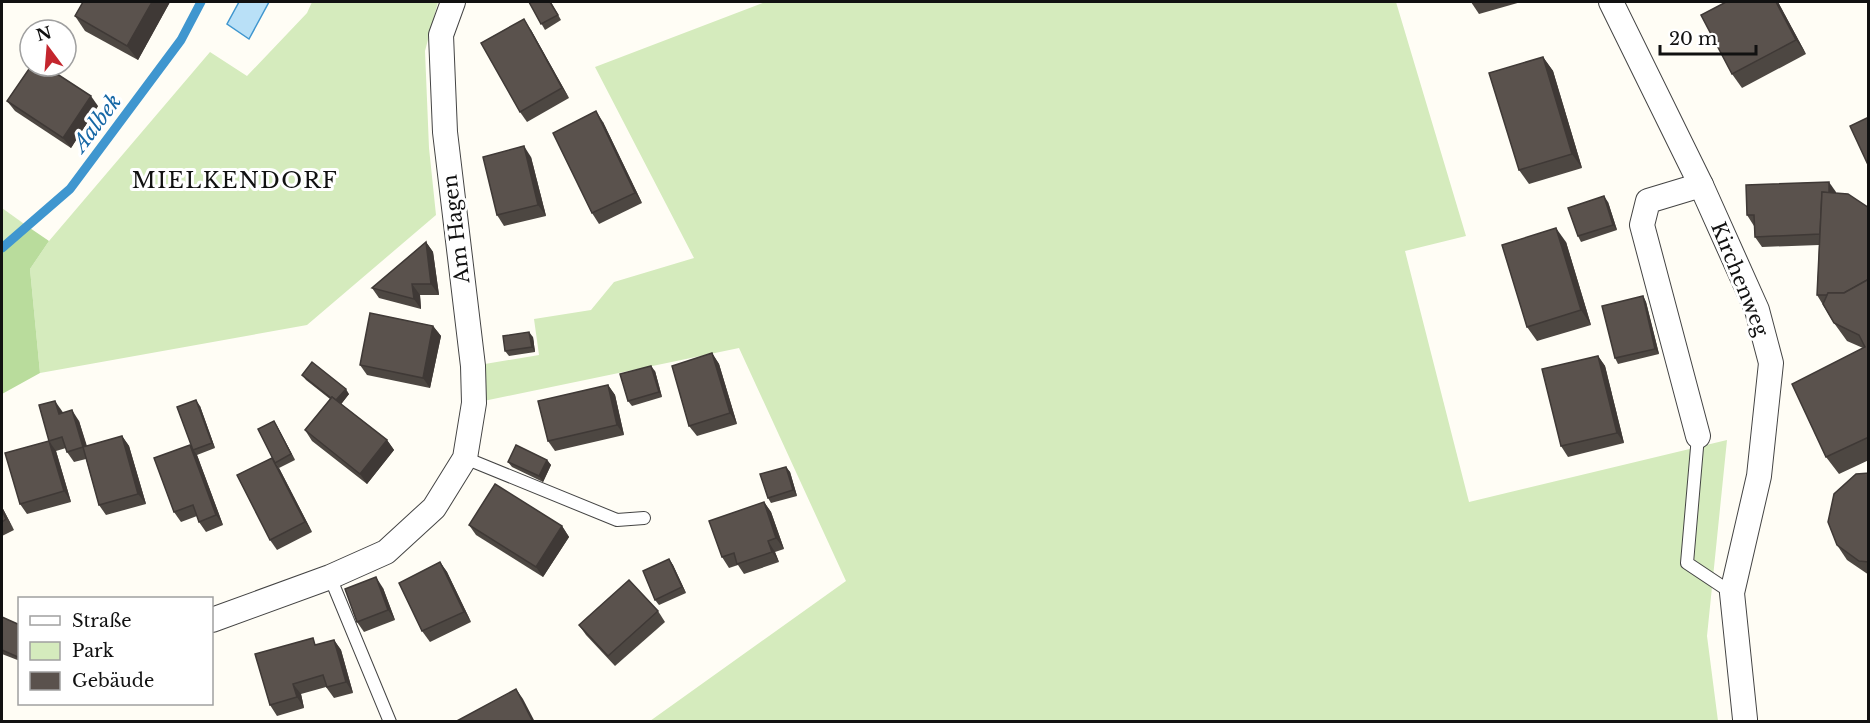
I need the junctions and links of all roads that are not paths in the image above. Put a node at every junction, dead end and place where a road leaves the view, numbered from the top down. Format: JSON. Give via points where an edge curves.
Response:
{"nodes":[{"id":1,"x":453,"y":2,"type":"edge"},
{"id":2,"x":1611,"y":2,"type":"edge"},
{"id":3,"x":1701,"y":185,"type":"junction"},
{"id":4,"x":1698,"y":436,"type":"joint"},
{"id":5,"x":465,"y":458,"type":"junction"},
{"id":6,"x":644,"y":518,"type":"dead end"},
{"id":7,"x":330,"y":577,"type":"junction"},
{"id":8,"x":1732,"y":593,"type":"junction"},
{"id":9,"x":213,"y":620,"type":"edge"},
{"id":10,"x":1745,"y":719,"type":"dead end"},
{"id":11,"x":390,"y":722,"type":"edge"}],
"edges":[{"from":1,"to":5,"type":"street","name":"Am Hagen","via":[[441,35],[445,132],[472,366],[474,403]]},
{"from":2,"to":3,"type":"street","name":"Kirchenweg"},
{"from":3,"to":4,"type":"street","via":[[1648,201],[1642,225]]},
{"from":3,"to":8,"type":"street","name":"Kirchenweg","via":[[1757,310],[1771,363],[1759,476]]},
{"from":4,"to":8,"type":"lane","via":[[1688,563]]},
{"from":5,"to":6,"type":"lane","via":[[616,520]]},
{"from":5,"to":7,"type":"street","name":"Am Hagen","via":[[434,508],[386,552]]},
{"from":7,"to":9,"type":"street","name":"Am Hagen"},
{"from":7,"to":11,"type":"lane"},
{"from":8,"to":10,"type":"street","name":"Kirchenweg"}]}
